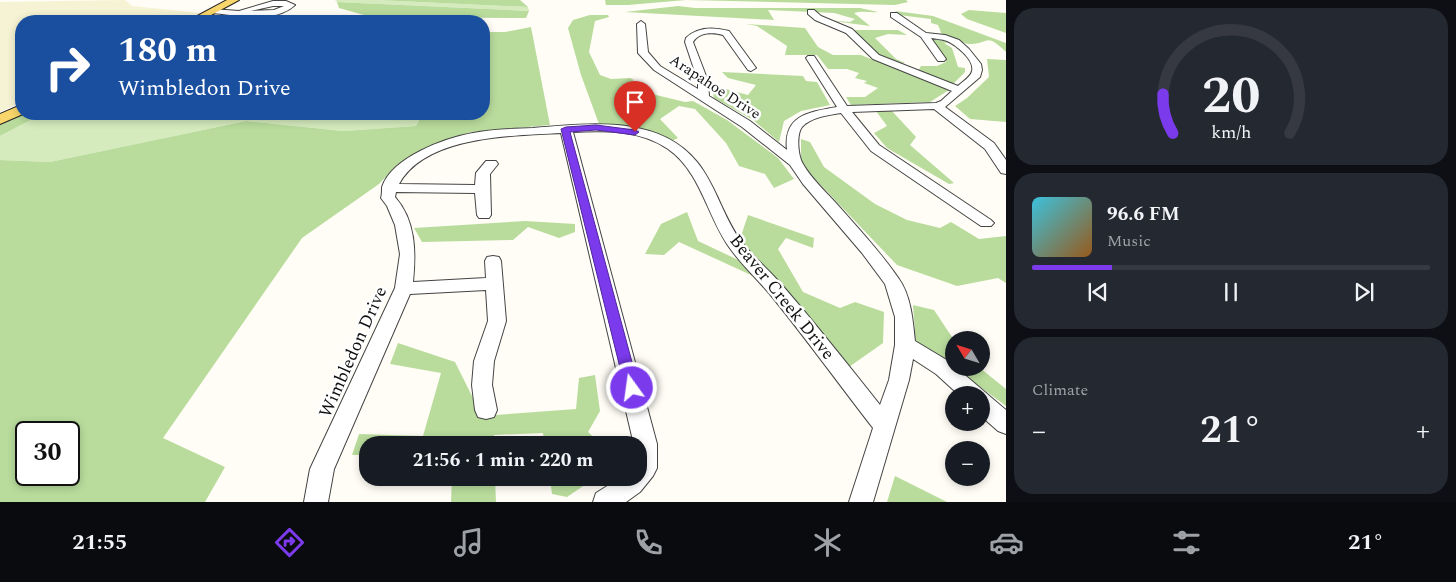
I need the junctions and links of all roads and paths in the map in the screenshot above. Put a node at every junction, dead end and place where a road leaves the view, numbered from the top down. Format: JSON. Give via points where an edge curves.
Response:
{"nodes":[{"id":1,"x":234,"y":0,"type":"edge"},
{"id":2,"x":212,"y":11,"type":"junction"},
{"id":3,"x":811,"y":12,"type":"dead end"},
{"id":4,"x":241,"y":13,"type":"junction"},
{"id":5,"x":204,"y":15,"type":"edge"},
{"id":6,"x":894,"y":15,"type":"dead end"},
{"id":7,"x":640,"y":24,"type":"dead end"},
{"id":8,"x":922,"y":34,"type":"junction"},
{"id":9,"x":810,"y":58,"type":"dead end"},
{"id":10,"x":941,"y":59,"type":"dead end"},
{"id":11,"x":751,"y":68,"type":"dead end"},
{"id":12,"x":960,"y":90,"type":"junction"},
{"id":13,"x":704,"y":99,"type":"junction"},
{"id":14,"x":937,"y":106,"type":"junction"},
{"id":15,"x":844,"y":109,"type":"junction"},
{"id":16,"x":15,"y":112,"type":"edge"},
{"id":17,"x":0,"y":120,"type":"edge"},
{"id":18,"x":566,"y":129,"type":"junction"},
{"id":19,"x":795,"y":162,"type":"junction"},
{"id":20,"x":491,"y":164,"type":"dead end"},
{"id":21,"x":1006,"y":170,"type":"edge"},
{"id":22,"x":389,"y":188,"type":"junction"},
{"id":23,"x":482,"y":189,"type":"junction"},
{"id":24,"x":484,"y":215,"type":"dead end"},
{"id":25,"x":986,"y":223,"type":"dead end"},
{"id":26,"x":493,"y":261,"type":"dead end"},
{"id":27,"x":495,"y":284,"type":"junction"},
{"id":28,"x":404,"y":288,"type":"junction"},
{"id":29,"x":905,"y":345,"type":"junction"},
{"id":30,"x":964,"y":386,"type":"edge"},
{"id":31,"x":486,"y":410,"type":"dead end"},
{"id":32,"x":990,"y":410,"type":"edge"},
{"id":33,"x":1006,"y":424,"type":"edge"},
{"id":34,"x":884,"y":426,"type":"junction"},
{"id":35,"x":644,"y":436,"type":"edge"},
{"id":36,"x":628,"y":486,"type":"edge"},
{"id":37,"x":316,"y":502,"type":"edge"},
{"id":38,"x":605,"y":502,"type":"edge"},
{"id":39,"x":861,"y":502,"type":"edge"}],
"edges":[{"from":1,"to":2,"type":"main road"},
{"from":2,"to":4,"type":"street"},
{"from":2,"to":5,"type":"main road"},
{"from":3,"to":12,"type":"street","via":[[849,31],[876,57]]},
{"from":4,"to":4,"type":"street","via":[[272,14],[291,5],[281,1],[265,2]]},
{"from":6,"to":8,"type":"street"},
{"from":7,"to":13,"type":"street","name":"Arapahoe Drive","via":[[643,52],[648,58],[657,68]]},
{"from":8,"to":10,"type":"street"},
{"from":8,"to":12,"type":"street","via":[[960,43],[977,64],[976,75]]},
{"from":9,"to":15,"type":"street"},
{"from":11,"to":13,"type":"street","via":[[726,33],[696,33],[689,42],[703,81]]},
{"from":12,"to":14,"type":"street"},
{"from":13,"to":19,"type":"street","name":"Arapahoe Drive","via":[[746,124]]},
{"from":14,"to":15,"type":"street"},
{"from":14,"to":21,"type":"street","via":[[990,146]]},
{"from":15,"to":19,"type":"street","via":[[821,113],[803,120],[795,128],[792,138]]},
{"from":15,"to":25,"type":"street","via":[[875,148]]},
{"from":16,"to":17,"type":"main road"},
{"from":18,"to":22,"type":"street","via":[[474,136],[420,156],[406,166]]},
{"from":18,"to":34,"type":"street","name":"Beaver Creek Drive","via":[[621,129],[672,145],[690,161],[735,244],[780,294]]},
{"from":18,"to":35,"type":"street"},
{"from":19,"to":29,"type":"street","via":[[893,283],[904,317]]},
{"from":20,"to":23,"type":"street","via":[[483,173]]},
{"from":22,"to":23,"type":"street"},
{"from":22,"to":28,"type":"street","name":"Wimbledon Drive","via":[[388,198],[403,225],[408,254]]},
{"from":23,"to":24,"type":"street"},
{"from":26,"to":27,"type":"street"},
{"from":27,"to":28,"type":"street"},
{"from":27,"to":31,"type":"street","via":[[497,321],[484,361],[482,385]]},
{"from":28,"to":37,"type":"street","name":"Wimbledon Drive","via":[[322,469]]},
{"from":29,"to":30,"type":"street","via":[[944,368]]},
{"from":29,"to":34,"type":"street","via":[[899,380]]},
{"from":32,"to":33,"type":"street"},
{"from":34,"to":39,"type":"street"},
{"from":36,"to":38,"type":"street"}]}
